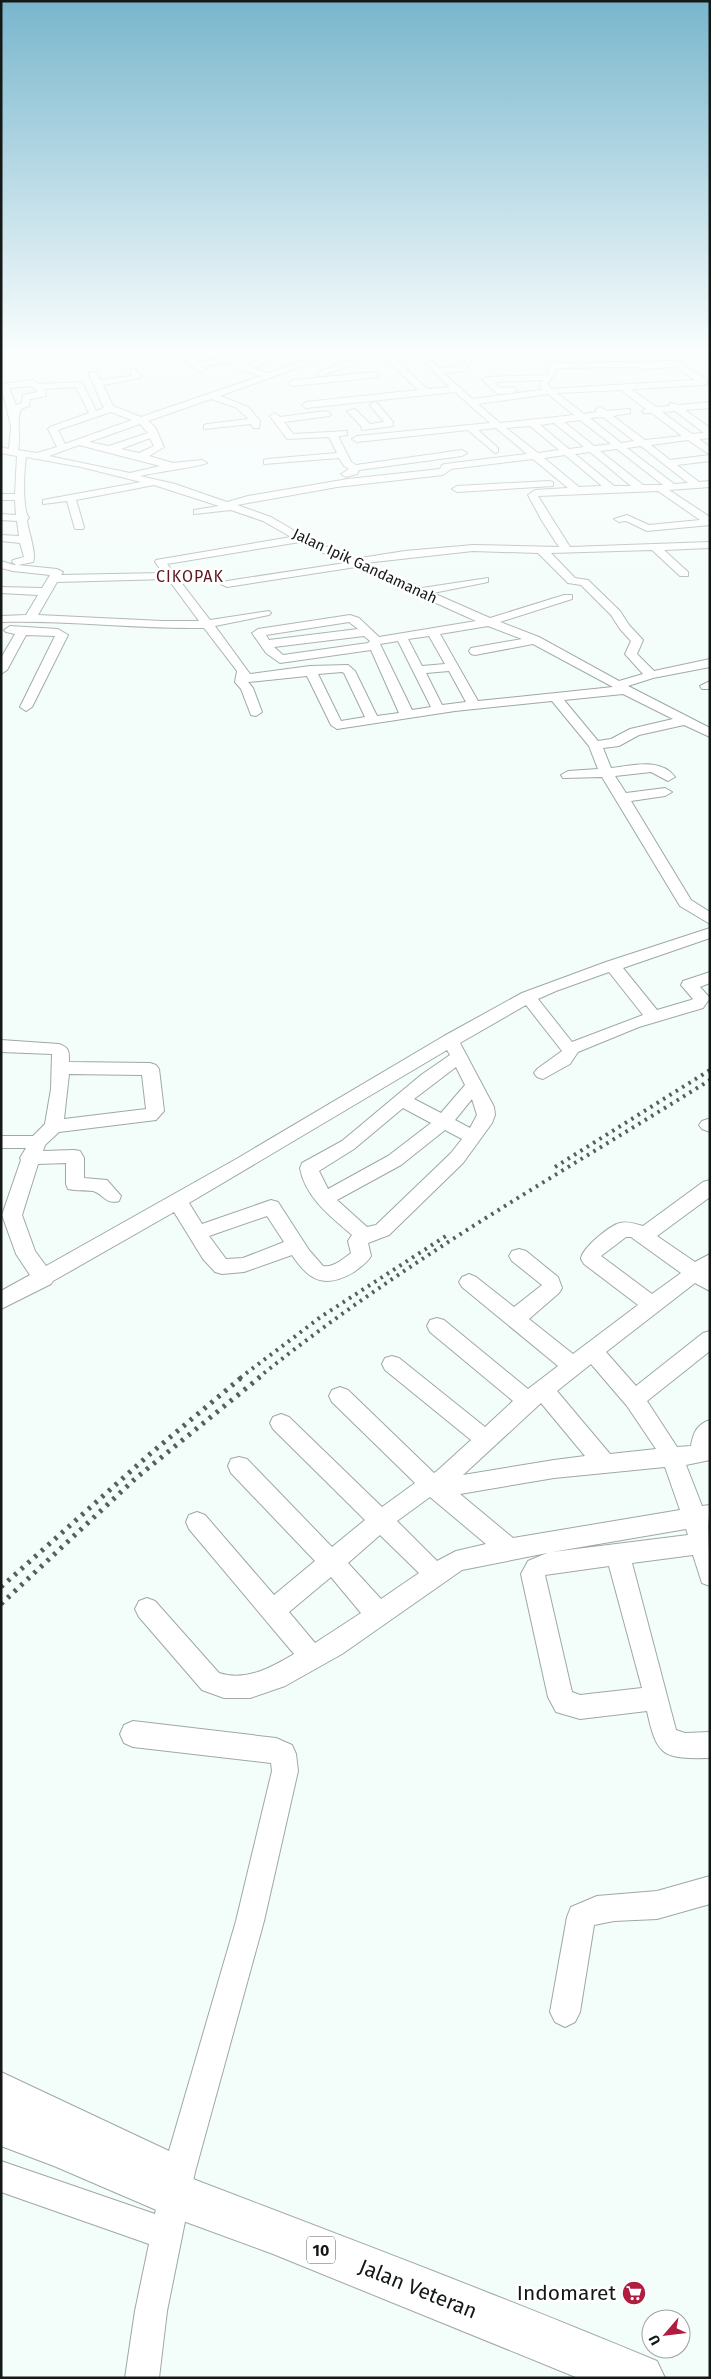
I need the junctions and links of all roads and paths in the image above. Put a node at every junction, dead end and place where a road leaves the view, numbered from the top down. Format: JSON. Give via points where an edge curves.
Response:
{"nodes":[{"id":1,"x":14,"y":465,"type":"edge"},
{"id":2,"x":82,"y":465,"type":"edge"},
{"id":3,"x":168,"y":465,"type":"edge"},
{"id":4,"x":289,"y":465,"type":"edge"},
{"id":5,"x":335,"y":465,"type":"edge"},
{"id":6,"x":342,"y":465,"type":"edge"},
{"id":7,"x":373,"y":465,"type":"edge"},
{"id":8,"x":413,"y":465,"type":"edge"},
{"id":9,"x":466,"y":465,"type":"edge"},
{"id":10,"x":475,"y":465,"type":"edge"},
{"id":11,"x":488,"y":465,"type":"edge"},
{"id":12,"x":520,"y":465,"type":"edge"},
{"id":13,"x":548,"y":465,"type":"edge"},
{"id":14,"x":583,"y":465,"type":"edge"},
{"id":15,"x":612,"y":465,"type":"edge"},
{"id":16,"x":643,"y":465,"type":"edge"},
{"id":17,"x":674,"y":465,"type":"edge"},
{"id":18,"x":515,"y":467,"type":"junction"},
{"id":19,"x":443,"y":471,"type":"junction"},
{"id":20,"x":701,"y":471,"type":"dead end"},
{"id":21,"x":344,"y":473,"type":"junction"},
{"id":22,"x":682,"y":473,"type":"junction"},
{"id":23,"x":422,"y":474,"type":"junction"},
{"id":24,"x":132,"y":476,"type":"junction"},
{"id":25,"x":382,"y":478,"type":"junction"},
{"id":26,"x":156,"y":482,"type":"junction"},
{"id":27,"x":363,"y":482,"type":"junction"},
{"id":28,"x":567,"y":482,"type":"junction"},
{"id":29,"x":535,"y":484,"type":"junction"},
{"id":30,"x":710,"y":484,"type":"edge"},
{"id":31,"x":502,"y":486,"type":"junction"},
{"id":32,"x":698,"y":486,"type":"junction"},
{"id":33,"x":640,"y":488,"type":"junction"},
{"id":34,"x":673,"y":488,"type":"junction"},
{"id":35,"x":611,"y":489,"type":"junction"},
{"id":36,"x":577,"y":490,"type":"junction"},
{"id":37,"x":662,"y":490,"type":"junction"},
{"id":38,"x":51,"y":491,"type":"dead end"},
{"id":39,"x":372,"y":491,"type":"dead end"},
{"id":40,"x":1,"y":497,"type":"edge"},
{"id":41,"x":21,"y":498,"type":"junction"},
{"id":42,"x":693,"y":498,"type":"dead end"},
{"id":43,"x":71,"y":499,"type":"junction"},
{"id":44,"x":677,"y":500,"type":"junction"},
{"id":45,"x":46,"y":502,"type":"dead end"},
{"id":46,"x":230,"y":506,"type":"junction"},
{"id":47,"x":198,"y":512,"type":"dead end"},
{"id":48,"x":1,"y":517,"type":"edge"},
{"id":49,"x":24,"y":518,"type":"junction"},
{"id":50,"x":619,"y":519,"type":"dead end"},
{"id":51,"x":710,"y":522,"type":"edge"},
{"id":52,"x":675,"y":525,"type":"junction"},
{"id":53,"x":79,"y":527,"type":"dead end"},
{"id":54,"x":1,"y":538,"type":"edge"},
{"id":55,"x":301,"y":539,"type":"junction"},
{"id":56,"x":24,"y":540,"type":"junction"},
{"id":57,"x":705,"y":545,"type":"edge"},
{"id":58,"x":655,"y":547,"type":"junction"},
{"id":59,"x":250,"y":548,"type":"junction"},
{"id":60,"x":541,"y":549,"type":"junction"},
{"id":61,"x":567,"y":550,"type":"junction"},
{"id":62,"x":262,"y":560,"type":"dead end"},
{"id":63,"x":355,"y":563,"type":"junction"},
{"id":64,"x":1,"y":564,"type":"edge"},
{"id":65,"x":15,"y":565,"type":"junction"},
{"id":66,"x":684,"y":574,"type":"dead end"},
{"id":67,"x":172,"y":576,"type":"junction"},
{"id":68,"x":52,"y":579,"type":"junction"},
{"id":69,"x":484,"y":580,"type":"dead end"},
{"id":70,"x":227,"y":584,"type":"dead end"},
{"id":71,"x":407,"y":586,"type":"junction"},
{"id":72,"x":1,"y":589,"type":"edge"},
{"id":73,"x":390,"y":590,"type":"dead end"},
{"id":74,"x":45,"y":592,"type":"junction"},
{"id":75,"x":420,"y":592,"type":"junction"},
{"id":76,"x":568,"y":597,"type":"dead end"},
{"id":77,"x":265,"y":613,"type":"dead end"},
{"id":78,"x":30,"y":618,"type":"junction"},
{"id":79,"x":1,"y":620,"type":"edge"},
{"id":80,"x":98,"y":622,"type":"junction"},
{"id":81,"x":489,"y":622,"type":"junction"},
{"id":82,"x":205,"y":624,"type":"junction"},
{"id":83,"x":1,"y":629,"type":"edge"},
{"id":84,"x":22,"y":631,"type":"junction"},
{"id":85,"x":434,"y":633,"type":"junction"},
{"id":86,"x":99,"y":636,"type":"dead end"},
{"id":87,"x":402,"y":638,"type":"junction"},
{"id":88,"x":535,"y":640,"type":"junction"},
{"id":89,"x":376,"y":644,"type":"junction"},
{"id":90,"x":7,"y":650,"type":"edge"},
{"id":91,"x":475,"y":651,"type":"dead end"},
{"id":92,"x":710,"y":664,"type":"edge"},
{"id":93,"x":453,"y":667,"type":"junction"},
{"id":94,"x":1,"y":670,"type":"edge"},
{"id":95,"x":310,"y":670,"type":"junction"},
{"id":96,"x":418,"y":670,"type":"junction"},
{"id":97,"x":651,"y":675,"type":"junction"},
{"id":98,"x":242,"y":679,"type":"junction"},
{"id":99,"x":621,"y":687,"type":"junction"},
{"id":100,"x":554,"y":696,"type":"junction"},
{"id":101,"x":474,"y":706,"type":"junction"},
{"id":102,"x":26,"y":707,"type":"dead end"},
{"id":103,"x":438,"y":709,"type":"junction"},
{"id":104,"x":256,"y":712,"type":"dead end"},
{"id":105,"x":407,"y":715,"type":"junction"},
{"id":106,"x":373,"y":720,"type":"junction"},
{"id":107,"x":683,"y":721,"type":"junction"},
{"id":108,"x":706,"y":728,"type":"edge"},
{"id":109,"x":595,"y":746,"type":"junction"},
{"id":110,"x":606,"y":774,"type":"junction"},
{"id":111,"x":568,"y":775,"type":"dead end"},
{"id":112,"x":668,"y":777,"type":"dead end"},
{"id":113,"x":665,"y":792,"type":"dead end"},
{"id":114,"x":622,"y":798,"type":"junction"},
{"id":115,"x":710,"y":919,"type":"edge"},
{"id":116,"x":710,"y":933,"type":"edge"},
{"id":117,"x":612,"y":965,"type":"junction"},
{"id":118,"x":710,"y":977,"type":"edge"},
{"id":119,"x":528,"y":997,"type":"junction"},
{"id":120,"x":654,"y":1017,"type":"junction"},
{"id":121,"x":450,"y":1040,"type":"junction"},
{"id":122,"x":1,"y":1046,"type":"edge"},
{"id":123,"x":571,"y":1049,"type":"junction"},
{"id":124,"x":459,"y":1057,"type":"junction"},
{"id":125,"x":62,"y":1068,"type":"junction"},
{"id":126,"x":543,"y":1073,"type":"dead end"},
{"id":127,"x":474,"y":1086,"type":"junction"},
{"id":128,"x":402,"y":1100,"type":"junction"},
{"id":129,"x":443,"y":1122,"type":"junction"},
{"id":130,"x":54,"y":1126,"type":"junction"},
{"id":131,"x":473,"y":1138,"type":"junction"},
{"id":132,"x":1,"y":1142,"type":"edge"},
{"id":133,"x":33,"y":1150,"type":"junction"},
{"id":134,"x":710,"y":1187,"type":"edge"},
{"id":135,"x":112,"y":1196,"type":"dead end"},
{"id":136,"x":326,"y":1198,"type":"junction"},
{"id":137,"x":176,"y":1201,"type":"junction"},
{"id":138,"x":198,"y":1232,"type":"junction"},
{"id":139,"x":9,"y":1235,"type":"edge"},
{"id":140,"x":364,"y":1235,"type":"junction"},
{"id":141,"x":644,"y":1236,"type":"junction"},
{"id":142,"x":295,"y":1246,"type":"junction"},
{"id":143,"x":519,"y":1256,"type":"dead end"},
{"id":144,"x":705,"y":1272,"type":"edge"},
{"id":145,"x":44,"y":1279,"type":"junction"},
{"id":146,"x":468,"y":1282,"type":"dead end"},
{"id":147,"x":1,"y":1301,"type":"edge"},
{"id":148,"x":652,"y":1305,"type":"junction"},
{"id":149,"x":514,"y":1319,"type":"junction"},
{"id":150,"x":437,"y":1326,"type":"dead end"},
{"id":151,"x":710,"y":1339,"type":"edge"},
{"id":152,"x":592,"y":1350,"type":"junction"},
{"id":153,"x":392,"y":1364,"type":"dead end"},
{"id":154,"x":572,"y":1366,"type":"junction"},
{"id":155,"x":536,"y":1395,"type":"junction"},
{"id":156,"x":340,"y":1396,"type":"dead end"},
{"id":157,"x":635,"y":1399,"type":"junction"},
{"id":158,"x":282,"y":1423,"type":"dead end"},
{"id":159,"x":710,"y":1429,"type":"edge"},
{"id":160,"x":486,"y":1440,"type":"junction"},
{"id":161,"x":705,"y":1452,"type":"edge"},
{"id":162,"x":670,"y":1456,"type":"junction"},
{"id":163,"x":605,"y":1464,"type":"junction"},
{"id":164,"x":239,"y":1466,"type":"dead end"},
{"id":165,"x":438,"y":1481,"type":"junction"},
{"id":166,"x":702,"y":1516,"type":"edge"},
{"id":167,"x":382,"y":1520,"type":"junction"},
{"id":168,"x":197,"y":1522,"type":"dead end"},
{"id":169,"x":706,"y":1544,"type":"edge"},
{"id":170,"x":509,"y":1549,"type":"junction"},
{"id":171,"x":618,"y":1554,"type":"junction"},
{"id":172,"x":333,"y":1563,"type":"junction"},
{"id":173,"x":435,"y":1574,"type":"junction"},
{"id":174,"x":710,"y":1575,"type":"edge"},
{"id":175,"x":147,"y":1610,"type":"dead end"},
{"id":176,"x":272,"y":1612,"type":"junction"},
{"id":177,"x":379,"y":1615,"type":"junction"},
{"id":178,"x":312,"y":1657,"type":"junction"},
{"id":179,"x":657,"y":1698,"type":"junction"},
{"id":180,"x":133,"y":1734,"type":"dead end"},
{"id":181,"x":710,"y":1745,"type":"edge"},
{"id":182,"x":710,"y":1890,"type":"edge"},
{"id":183,"x":565,"y":2012,"type":"dead end"},
{"id":184,"x":1,"y":2086,"type":"edge"},
{"id":185,"x":1,"y":2124,"type":"edge"},
{"id":186,"x":1,"y":2176,"type":"edge"},
{"id":187,"x":173,"y":2200,"type":"junction"},
{"id":188,"x":142,"y":2378,"type":"edge"},
{"id":189,"x":640,"y":2378,"type":"edge"}],
"edges":[{"from":1,"to":41,"type":"street"},
{"from":2,"to":24,"type":"street","name":"Jalan Ipik Gandamanah"},
{"from":3,"to":24,"type":"street"},
{"from":4,"to":21,"type":"street","via":[[296,470]]},
{"from":5,"to":21,"type":"street"},
{"from":6,"to":21,"type":"street"},
{"from":7,"to":21,"type":"street"},
{"from":8,"to":23,"type":"street"},
{"from":9,"to":19,"type":"street","via":[[444,468]]},
{"from":10,"to":31,"type":"street"},
{"from":11,"to":18,"type":"street"},
{"from":12,"to":18,"type":"street"},
{"from":13,"to":28,"type":"street"},
{"from":14,"to":35,"type":"street"},
{"from":15,"to":33,"type":"street"},
{"from":16,"to":34,"type":"street"},
{"from":17,"to":22,"type":"street"},
{"from":18,"to":29,"type":"street"},
{"from":19,"to":23,"type":"street"},
{"from":19,"to":31,"type":"street","via":[[458,491]]},
{"from":20,"to":22,"type":"street"},
{"from":21,"to":25,"type":"street"},
{"from":21,"to":27,"type":"street"},
{"from":21,"to":46,"type":"street","via":[[305,490],[248,498]]},
{"from":22,"to":32,"type":"street"},
{"from":23,"to":25,"type":"street"},
{"from":24,"to":26,"type":"street","name":"Jalan Ipik Gandamanah"},
{"from":24,"to":38,"type":"street"},
{"from":25,"to":27,"type":"street"},
{"from":26,"to":43,"type":"street"},
{"from":26,"to":46,"type":"street","name":"Jalan Ipik Gandamanah"},
{"from":27,"to":39,"type":"street"},
{"from":28,"to":29,"type":"street"},
{"from":28,"to":36,"type":"street"},
{"from":29,"to":31,"type":"street"},
{"from":30,"to":32,"type":"street"},
{"from":32,"to":34,"type":"street"},
{"from":33,"to":35,"type":"street"},
{"from":33,"to":37,"type":"street"},
{"from":34,"to":37,"type":"street"},
{"from":35,"to":36,"type":"street"},
{"from":36,"to":61,"type":"street","via":[[534,495]]},
{"from":37,"to":44,"type":"street"},
{"from":40,"to":41,"type":"street"},
{"from":41,"to":49,"type":"street"},
{"from":42,"to":44,"type":"street"},
{"from":43,"to":45,"type":"street"},
{"from":43,"to":53,"type":"street"},
{"from":44,"to":51,"type":"street"},
{"from":46,"to":47,"type":"street"},
{"from":46,"to":55,"type":"street","name":"Jalan Ipik Gandamanah","via":[[267,519]]},
{"from":48,"to":49,"type":"street"},
{"from":49,"to":56,"type":"street"},
{"from":50,"to":52,"type":"street","via":[[626,518],[646,528]]},
{"from":51,"to":52,"type":"street"},
{"from":52,"to":57,"type":"street"},
{"from":54,"to":56,"type":"street"},
{"from":55,"to":59,"type":"street"},
{"from":55,"to":63,"type":"street","name":"Jalan Ipik Gandamanah"},
{"from":56,"to":65,"type":"street","via":[[29,560]]},
{"from":57,"to":58,"type":"street"},
{"from":58,"to":61,"type":"street"},
{"from":58,"to":66,"type":"street"},
{"from":59,"to":62,"type":"street"},
{"from":59,"to":67,"type":"street","via":[[160,562]]},
{"from":60,"to":61,"type":"street"},
{"from":60,"to":63,"type":"street","via":[[492,544]]},
{"from":60,"to":97,"type":"street","via":[[560,573],[573,582],[586,583],[616,613],[637,640],[631,654]]},
{"from":63,"to":70,"type":"street"},
{"from":63,"to":71,"type":"street","name":"Jalan Ipik Gandamanah"},
{"from":64,"to":65,"type":"street"},
{"from":65,"to":68,"type":"street","via":[[57,572]]},
{"from":65,"to":72,"type":"street"},
{"from":67,"to":68,"type":"street"},
{"from":67,"to":82,"type":"street"},
{"from":68,"to":74,"type":"street"},
{"from":69,"to":75,"type":"street"},
{"from":71,"to":73,"type":"street"},
{"from":71,"to":75,"type":"street","name":"Jalan Ipik Gandamanah"},
{"from":72,"to":74,"type":"street"},
{"from":74,"to":78,"type":"street"},
{"from":75,"to":81,"type":"street","name":"Jalan Ipik Gandamanah"},
{"from":76,"to":81,"type":"street"},
{"from":77,"to":82,"type":"street"},
{"from":78,"to":79,"type":"street"},
{"from":78,"to":80,"type":"street"},
{"from":80,"to":82,"type":"street"},
{"from":80,"to":86,"type":"street"},
{"from":81,"to":85,"type":"street"},
{"from":81,"to":88,"type":"street","name":"Jalan Ipik Gandamanah"},
{"from":82,"to":98,"type":"street","via":[[243,671]]},
{"from":83,"to":84,"type":"street"},
{"from":84,"to":90,"type":"street"},
{"from":84,"to":102,"type":"street","via":[[62,636]]},
{"from":85,"to":87,"type":"street"},
{"from":85,"to":93,"type":"street"},
{"from":87,"to":89,"type":"street"},
{"from":87,"to":96,"type":"street"},
{"from":88,"to":91,"type":"street"},
{"from":88,"to":99,"type":"street","name":"Jalan Ipik Gandamanah"},
{"from":89,"to":89,"type":"street","via":[[355,620],[346,619],[260,631],[258,634],[277,658],[282,659]]},
{"from":89,"to":105,"type":"street"},
{"from":90,"to":94,"type":"street"},
{"from":92,"to":97,"type":"street"},
{"from":93,"to":96,"type":"street"},
{"from":93,"to":101,"type":"street"},
{"from":95,"to":98,"type":"street"},
{"from":95,"to":106,"type":"street","via":[[347,669]]},
{"from":95,"to":106,"type":"street","via":[[337,725]]},
{"from":96,"to":103,"type":"street"},
{"from":97,"to":99,"type":"street"},
{"from":98,"to":104,"type":"street"},
{"from":99,"to":100,"type":"street"},
{"from":99,"to":107,"type":"street","name":"Jalan Ipik Gandamanah"},
{"from":100,"to":101,"type":"street"},
{"from":100,"to":109,"type":"street"},
{"from":101,"to":103,"type":"street"},
{"from":103,"to":105,"type":"street"},
{"from":105,"to":106,"type":"street"},
{"from":107,"to":108,"type":"street","name":"Jalan Ipik Gandamanah"},
{"from":107,"to":109,"type":"street","via":[[635,732],[619,742]]},
{"from":109,"to":110,"type":"street"},
{"from":110,"to":111,"type":"street"},
{"from":110,"to":112,"type":"street","via":[[651,768]]},
{"from":110,"to":114,"type":"street"},
{"from":113,"to":114,"type":"street"},
{"from":114,"to":115,"type":"street","via":[[685,903]]},
{"from":116,"to":117,"type":"street"},
{"from":117,"to":119,"type":"street"},
{"from":117,"to":120,"type":"street"},
{"from":118,"to":120,"type":"street","via":[[689,984],[702,999],[697,1004]]},
{"from":119,"to":121,"type":"street"},
{"from":119,"to":123,"type":"street","via":[[564,1045]]},
{"from":120,"to":123,"type":"street"},
{"from":121,"to":124,"type":"street"},
{"from":121,"to":137,"type":"street"},
{"from":122,"to":125,"type":"street","via":[[58,1049],[62,1054]]},
{"from":123,"to":126,"type":"street","via":[[567,1058]]},
{"from":124,"to":127,"type":"street"},
{"from":124,"to":128,"type":"street"},
{"from":125,"to":130,"type":"street"},
{"from":125,"to":130,"type":"street","via":[[150,1069],[155,1111],[150,1116]]},
{"from":127,"to":129,"type":"street"},
{"from":127,"to":131,"type":"street","via":[[486,1115]]},
{"from":128,"to":129,"type":"street"},
{"from":128,"to":136,"type":"street","via":[[348,1145],[309,1168],[315,1186]]},
{"from":129,"to":131,"type":"street"},
{"from":129,"to":136,"type":"street","via":[[391,1162]]},
{"from":130,"to":133,"type":"street"},
{"from":131,"to":140,"type":"street","via":[[427,1189],[382,1230]]},
{"from":132,"to":133,"type":"street"},
{"from":133,"to":135,"type":"street","via":[[74,1156],[75,1185],[99,1185]]},
{"from":133,"to":139,"type":"street","via":[[12,1208]]},
{"from":134,"to":141,"type":"street"},
{"from":136,"to":140,"type":"street"},
{"from":137,"to":138,"type":"street"},
{"from":137,"to":145,"type":"street"},
{"from":138,"to":142,"type":"street","via":[[213,1261],[222,1268],[244,1264]]},
{"from":138,"to":142,"type":"street","via":[[271,1206]]},
{"from":139,"to":145,"type":"street"},
{"from":140,"to":142,"type":"street","via":[[358,1241],[361,1256],[326,1274],[316,1270]]},
{"from":141,"to":144,"type":"street"},
{"from":141,"to":148,"type":"street","via":[[624,1229],[591,1254],[591,1258]]},
{"from":143,"to":149,"type":"street","via":[[551,1282],[552,1288]]},
{"from":144,"to":148,"type":"street"},
{"from":145,"to":147,"type":"street"},
{"from":146,"to":149,"type":"street"},
{"from":148,"to":152,"type":"street"},
{"from":149,"to":154,"type":"street"},
{"from":150,"to":155,"type":"street"},
{"from":151,"to":157,"type":"street"},
{"from":152,"to":154,"type":"street"},
{"from":152,"to":157,"type":"street"},
{"from":153,"to":160,"type":"street"},
{"from":154,"to":155,"type":"street"},
{"from":155,"to":160,"type":"street"},
{"from":155,"to":163,"type":"street"},
{"from":156,"to":165,"type":"street"},
{"from":157,"to":162,"type":"street"},
{"from":158,"to":167,"type":"street"},
{"from":159,"to":161,"type":"street","via":[[703,1437]]},
{"from":160,"to":165,"type":"street"},
{"from":161,"to":162,"type":"street"},
{"from":162,"to":163,"type":"street"},
{"from":162,"to":166,"type":"street"},
{"from":163,"to":165,"type":"street","via":[[554,1469],[463,1485]]},
{"from":164,"to":172,"type":"street"},
{"from":165,"to":167,"type":"street"},
{"from":165,"to":170,"type":"street"},
{"from":166,"to":169,"type":"street"},
{"from":166,"to":170,"type":"street"},
{"from":167,"to":172,"type":"street"},
{"from":167,"to":173,"type":"street"},
{"from":168,"to":176,"type":"street"},
{"from":169,"to":171,"type":"street"},
{"from":169,"to":174,"type":"street"},
{"from":170,"to":173,"type":"street","via":[[456,1561]]},
{"from":171,"to":179,"type":"street"},
{"from":171,"to":179,"type":"street","via":[[548,1563],[536,1568],[533,1574],[561,1697],[564,1703],[580,1707]]},
{"from":172,"to":176,"type":"street"},
{"from":172,"to":177,"type":"street"},
{"from":173,"to":177,"type":"street"},
{"from":175,"to":178,"type":"street","via":[[211,1682],[219,1686],[259,1684],[282,1676]]},
{"from":176,"to":178,"type":"street"},
{"from":177,"to":178,"type":"street"},
{"from":179,"to":181,"type":"street","via":[[662,1730],[667,1740],[678,1745]]},
{"from":180,"to":187,"type":"street","via":[[276,1751],[285,1759],[250,1921]]},
{"from":182,"to":183,"type":"street","via":[[650,1906],[618,1906],[581,1918]]},
{"from":184,"to":187,"type":"street"},
{"from":185,"to":187,"type":"highway","name":"Jalan Veteran","number":"10","via":[[59,2146]]},
{"from":186,"to":187,"type":"street"},
{"from":187,"to":188,"type":"street"},
{"from":187,"to":189,"type":"highway","name":"Jalan Veteran","number":"10","via":[[273,2231]]}]}
